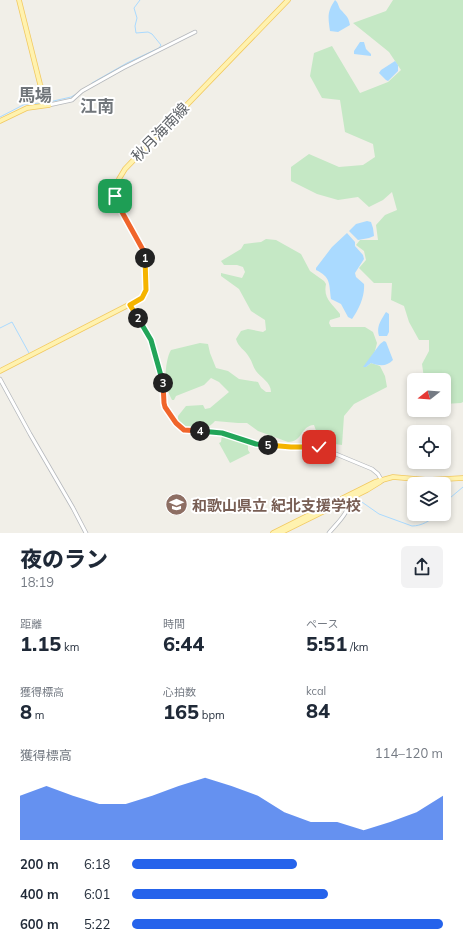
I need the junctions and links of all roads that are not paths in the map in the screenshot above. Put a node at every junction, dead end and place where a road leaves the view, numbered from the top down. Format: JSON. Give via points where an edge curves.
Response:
{"nodes":[{"id":1,"x":19,"y":0,"type":"edge"},
{"id":2,"x":288,"y":0,"type":"edge"},
{"id":3,"x":194,"y":32,"type":"dead end"},
{"id":4,"x":49,"y":105,"type":"junction"},
{"id":5,"x":0,"y":121,"type":"edge"},
{"id":6,"x":130,"y":305,"type":"junction"},
{"id":7,"x":0,"y":371,"type":"edge"},
{"id":8,"x":0,"y":379,"type":"edge"},
{"id":9,"x":463,"y":478,"type":"edge"},
{"id":10,"x":382,"y":481,"type":"junction"},
{"id":11,"x":347,"y":498,"type":"junction"},
{"id":12,"x":86,"y":533,"type":"edge"},
{"id":13,"x":273,"y":533,"type":"edge"},
{"id":14,"x":280,"y":533,"type":"edge"},
{"id":15,"x":329,"y":533,"type":"edge"}],
"edges":[{"from":1,"to":4,"type":"main road","via":[[40,84]]},
{"from":2,"to":6,"type":"main road","name":"秋月海南線","via":[[120,176],[115,199],[145,258],[146,290],[142,298]]},
{"from":3,"to":4,"type":"street","via":[[123,68],[72,100]]},
{"from":4,"to":5,"type":"main road","via":[[27,108]]},
{"from":6,"to":7,"type":"main road","name":"秋月海南線"},
{"from":6,"to":10,"type":"street","via":[[153,345],[162,376],[165,407],[184,430],[222,433],[256,444],[319,447],[372,470]]},
{"from":8,"to":12,"type":"street"},
{"from":9,"to":10,"type":"main road","via":[[428,480],[393,477]]},
{"from":10,"to":11,"type":"main road"},
{"from":11,"to":13,"type":"main road"},
{"from":11,"to":14,"type":"main road"},
{"from":11,"to":15,"type":"street","via":[[348,509]]}]}
